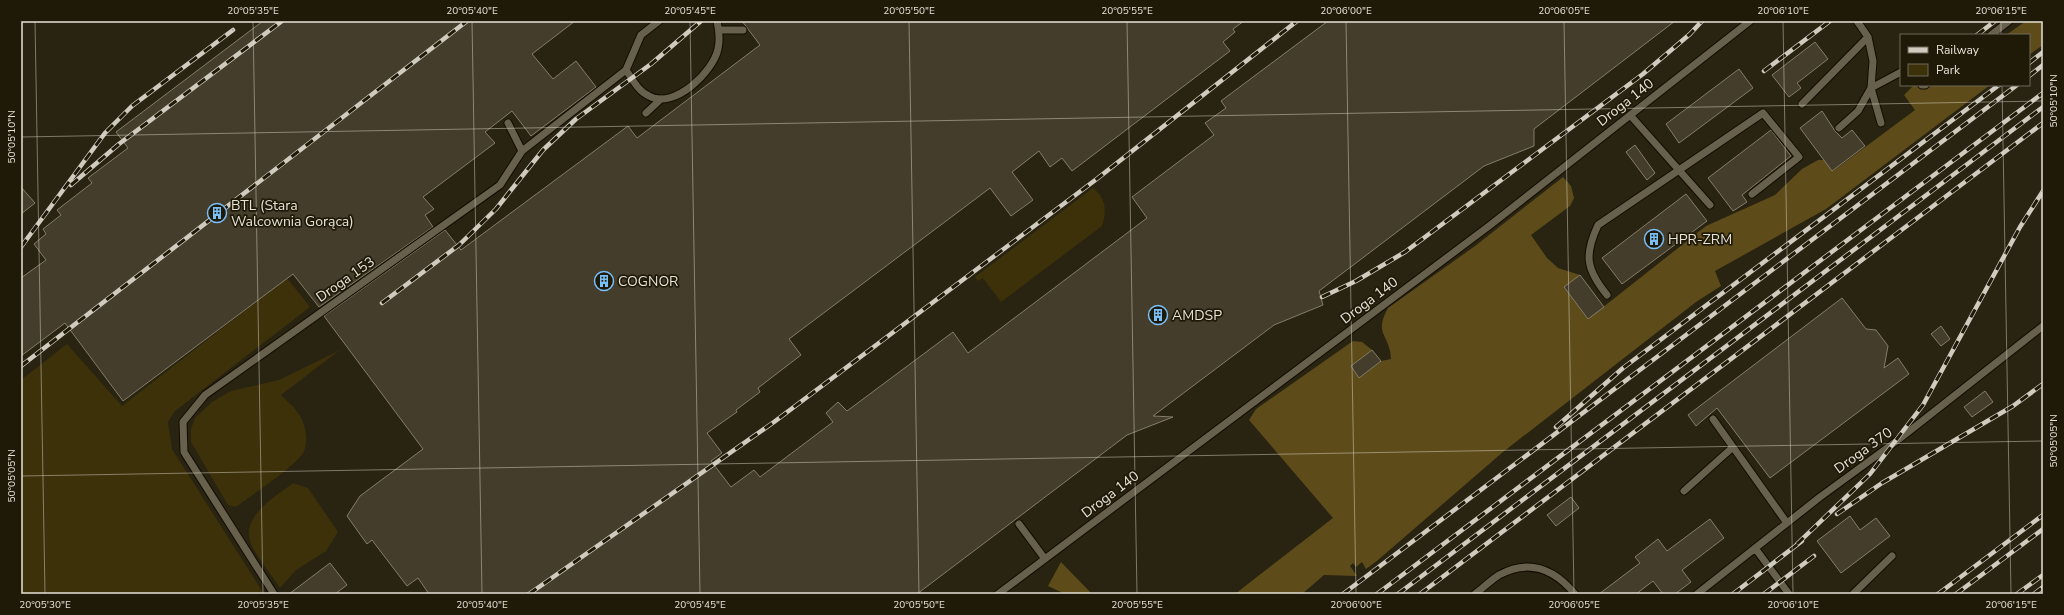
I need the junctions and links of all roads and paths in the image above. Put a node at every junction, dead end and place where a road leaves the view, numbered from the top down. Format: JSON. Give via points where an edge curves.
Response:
{"nodes":[{"id":1,"x":659,"y":21,"type":"edge"},
{"id":2,"x":717,"y":21,"type":"edge"},
{"id":3,"x":1750,"y":21,"type":"edge"},
{"id":4,"x":1857,"y":21,"type":"edge"},
{"id":5,"x":2009,"y":21,"type":"edge"},
{"id":6,"x":719,"y":30,"type":"junction"},
{"id":7,"x":743,"y":30,"type":"dead end"},
{"id":8,"x":1992,"y":34,"type":"edge"},
{"id":9,"x":1868,"y":37,"type":"junction"},
{"id":10,"x":626,"y":70,"type":"junction"},
{"id":11,"x":1900,"y":73,"type":"edge"},
{"id":12,"x":1871,"y":88,"type":"junction"},
{"id":13,"x":661,"y":99,"type":"junction"},
{"id":14,"x":1802,"y":104,"type":"dead end"},
{"id":15,"x":646,"y":113,"type":"dead end"},
{"id":16,"x":1630,"y":115,"type":"junction"},
{"id":17,"x":508,"y":123,"type":"dead end"},
{"id":18,"x":1882,"y":123,"type":"dead end"},
{"id":19,"x":1839,"y":128,"type":"dead end"},
{"id":20,"x":522,"y":151,"type":"junction"},
{"id":21,"x":1679,"y":170,"type":"junction"},
{"id":22,"x":1752,"y":194,"type":"dead end"},
{"id":23,"x":1710,"y":205,"type":"dead end"},
{"id":24,"x":1606,"y":295,"type":"dead end"},
{"id":25,"x":2043,"y":326,"type":"edge"},
{"id":26,"x":1713,"y":420,"type":"dead end"},
{"id":27,"x":1733,"y":447,"type":"junction"},
{"id":28,"x":1684,"y":491,"type":"dead end"},
{"id":29,"x":1786,"y":523,"type":"junction"},
{"id":30,"x":1019,"y":524,"type":"dead end"},
{"id":31,"x":1755,"y":548,"type":"junction"},
{"id":32,"x":1892,"y":556,"type":"dead end"},
{"id":33,"x":1045,"y":559,"type":"junction"},
{"id":34,"x":274,"y":594,"type":"edge"},
{"id":35,"x":998,"y":594,"type":"edge"},
{"id":36,"x":1475,"y":594,"type":"edge"},
{"id":37,"x":1575,"y":594,"type":"edge"},
{"id":38,"x":1697,"y":594,"type":"edge"},
{"id":39,"x":1789,"y":594,"type":"edge"},
{"id":40,"x":1853,"y":594,"type":"edge"}],
"edges":[{"from":1,"to":10,"type":"lane","name":"Droga 153","via":[[641,35]]},
{"from":2,"to":6,"type":"lane"},
{"from":3,"to":16,"type":"lane","name":"Droga 140"},
{"from":4,"to":9,"type":"lane"},
{"from":5,"to":8,"type":"lane"},
{"from":6,"to":7,"type":"lane"},
{"from":6,"to":13,"type":"lane","via":[[718,49],[711,67],[684,92]]},
{"from":9,"to":12,"type":"lane","via":[[1874,61]]},
{"from":9,"to":14,"type":"lane"},
{"from":10,"to":13,"type":"lane","via":[[641,91],[650,97]]},
{"from":10,"to":20,"type":"lane","name":"Droga 153"},
{"from":11,"to":12,"type":"lane"},
{"from":12,"to":18,"type":"lane"},
{"from":12,"to":19,"type":"lane","via":[[1858,111]]},
{"from":13,"to":15,"type":"lane"},
{"from":16,"to":21,"type":"lane"},
{"from":16,"to":33,"type":"lane","name":"Droga 140","via":[[1489,226]]},
{"from":17,"to":20,"type":"lane"},
{"from":20,"to":34,"type":"lane","name":"Droga 153","via":[[500,185],[205,395],[183,422],[184,452]]},
{"from":21,"to":22,"type":"lane","via":[[1763,113],[1799,157]]},
{"from":21,"to":23,"type":"lane"},
{"from":21,"to":24,"type":"lane","via":[[1598,225],[1590,243],[1589,262],[1594,280]]},
{"from":25,"to":29,"type":"lane","name":"Droga 370","via":[[1898,440]]},
{"from":26,"to":27,"type":"lane"},
{"from":27,"to":28,"type":"lane"},
{"from":27,"to":29,"type":"lane"},
{"from":29,"to":31,"type":"lane","name":"Droga 370"},
{"from":30,"to":33,"type":"lane"},
{"from":31,"to":38,"type":"lane","name":"Droga 370"},
{"from":31,"to":39,"type":"lane"},
{"from":32,"to":40,"type":"lane"},
{"from":33,"to":35,"type":"lane","name":"Droga 140"},
{"from":36,"to":37,"type":"lane","via":[[1500,575],[1525,566],[1549,570]]}]}
